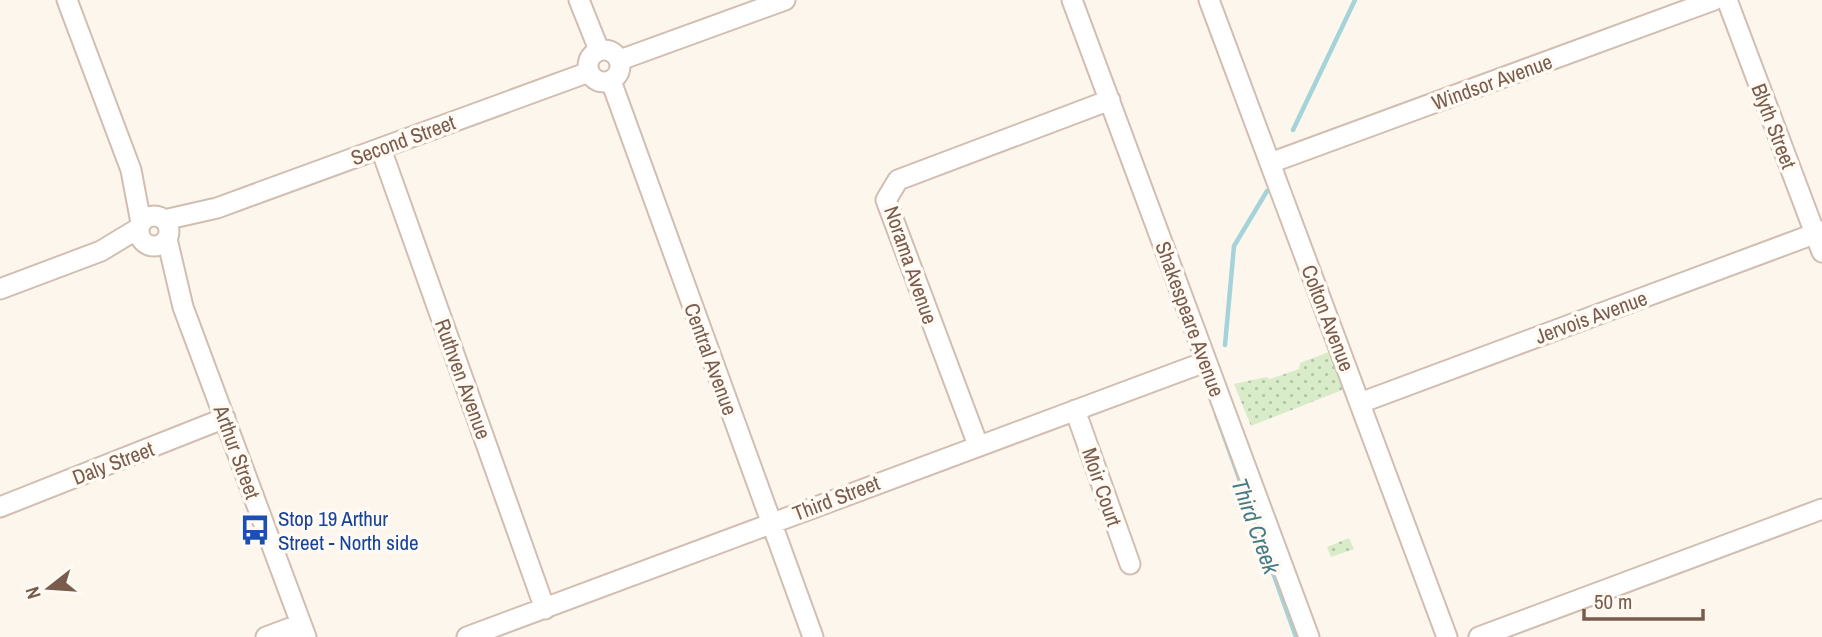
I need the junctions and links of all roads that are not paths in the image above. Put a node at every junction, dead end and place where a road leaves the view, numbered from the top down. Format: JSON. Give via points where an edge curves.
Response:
{"nodes":[{"id":1,"x":579,"y":0,"type":"edge"},
{"id":2,"x":785,"y":0,"type":"edge"},
{"id":3,"x":1072,"y":0,"type":"edge"},
{"id":4,"x":1209,"y":0,"type":"edge"},
{"id":5,"x":1714,"y":0,"type":"edge"},
{"id":6,"x":1727,"y":0,"type":"edge"},
{"id":7,"x":69,"y":1,"type":"edge"},
{"id":8,"x":599,"y":50,"type":"junction"},
{"id":9,"x":620,"y":61,"type":"junction"},
{"id":10,"x":589,"y":72,"type":"junction"},
{"id":11,"x":611,"y":81,"type":"junction"},
{"id":12,"x":1110,"y":100,"type":"junction"},
{"id":13,"x":381,"y":149,"type":"junction"},
{"id":14,"x":1270,"y":163,"type":"junction"},
{"id":15,"x":154,"y":231,"type":"junction"},
{"id":16,"x":1820,"y":239,"type":"edge"},
{"id":17,"x":0,"y":289,"type":"edge"},
{"id":18,"x":1205,"y":362,"type":"junction"},
{"id":19,"x":1360,"y":403,"type":"junction"},
{"id":20,"x":1075,"y":410,"type":"junction"},
{"id":21,"x":225,"y":418,"type":"junction"},
{"id":22,"x":978,"y":444,"type":"junction"},
{"id":23,"x":0,"y":507,"type":"edge"},
{"id":24,"x":1822,"y":509,"type":"edge"},
{"id":25,"x":770,"y":522,"type":"junction"},
{"id":26,"x":1129,"y":564,"type":"dead end"},
{"id":27,"x":545,"y":609,"type":"junction"},
{"id":28,"x":303,"y":631,"type":"edge"},
{"id":29,"x":266,"y":637,"type":"edge"},
{"id":30,"x":467,"y":637,"type":"edge"},
{"id":31,"x":813,"y":637,"type":"edge"},
{"id":32,"x":1309,"y":637,"type":"edge"},
{"id":33,"x":1447,"y":637,"type":"edge"},
{"id":34,"x":1479,"y":637,"type":"edge"}],
"edges":[{"from":1,"to":8,"type":"street"},
{"from":2,"to":9,"type":"street"},
{"from":3,"to":12,"type":"street","name":"Shakespeare Avenue"},
{"from":4,"to":14,"type":"street","name":"Colton Avenue"},
{"from":5,"to":14,"type":"street","name":"Windsor Avenue"},
{"from":6,"to":16,"type":"street","name":"Blyth Street"},
{"from":7,"to":15,"type":"street","name":"Arthur Street"},
{"from":8,"to":9,"type":"street","via":[[611,51]]},
{"from":8,"to":10,"type":"street","via":[[590,58]]},
{"from":9,"to":11,"type":"street","via":[[619,72]]},
{"from":10,"to":11,"type":"street","via":[[598,81]]},
{"from":10,"to":13,"type":"street","name":"Second Street"},
{"from":11,"to":25,"type":"street","name":"Central Avenue"},
{"from":12,"to":18,"type":"street","name":"Shakespeare Avenue"},
{"from":12,"to":22,"type":"street","name":"Norama Avenue","via":[[898,180],[886,200]]},
{"from":13,"to":15,"type":"street","name":"Second Street"},
{"from":13,"to":27,"type":"street","name":"Ruthven Avenue"},
{"from":14,"to":19,"type":"street","name":"Colton Avenue"},
{"from":15,"to":17,"type":"street","name":"Second Street"},
{"from":15,"to":21,"type":"street","name":"Arthur Street"},
{"from":16,"to":19,"type":"street","name":"Jervois Avenue"},
{"from":18,"to":20,"type":"street","name":"Third Street"},
{"from":18,"to":32,"type":"street","name":"Shakespeare Avenue"},
{"from":19,"to":33,"type":"street","name":"Colton Avenue"},
{"from":20,"to":22,"type":"street","name":"Third Street"},
{"from":20,"to":26,"type":"street","name":"Moir Court"},
{"from":21,"to":23,"type":"street","name":"Daly Street"},
{"from":21,"to":28,"type":"street","name":"Arthur Street"},
{"from":22,"to":25,"type":"street","name":"Third Street"},
{"from":24,"to":34,"type":"street"},
{"from":25,"to":27,"type":"street","name":"Third Street"},
{"from":25,"to":31,"type":"street","name":"Central Avenue"},
{"from":27,"to":30,"type":"street","name":"Third Street"},
{"from":28,"to":29,"type":"street"}]}
